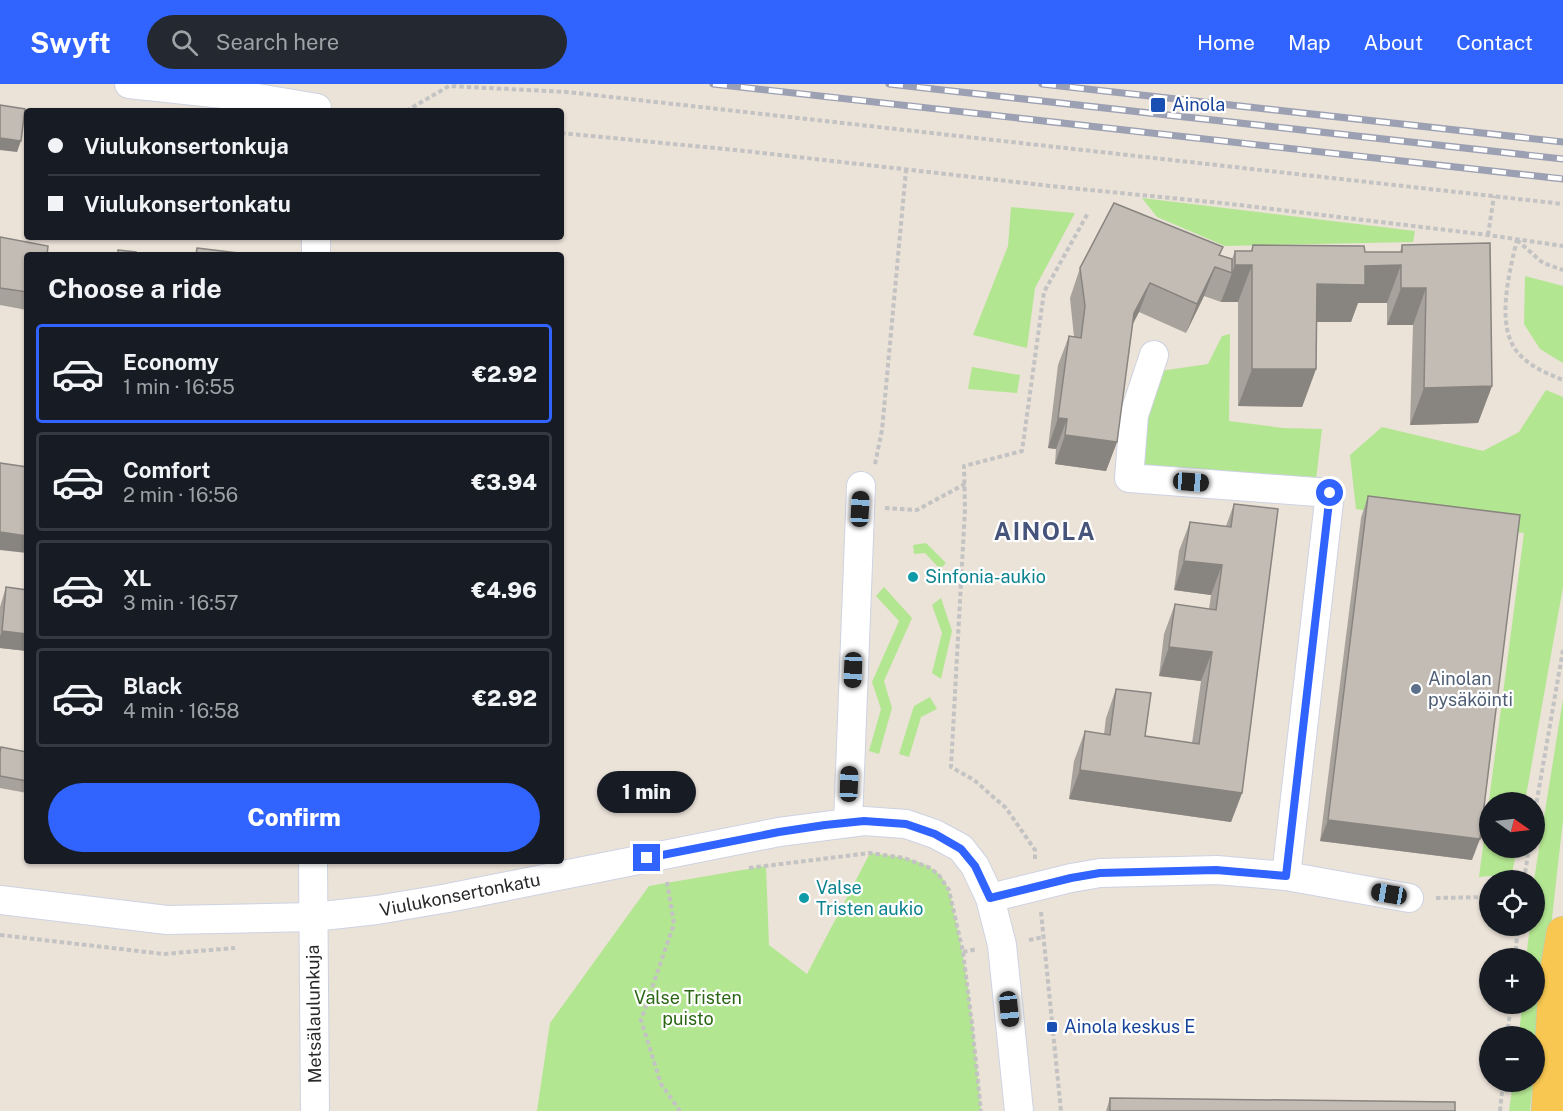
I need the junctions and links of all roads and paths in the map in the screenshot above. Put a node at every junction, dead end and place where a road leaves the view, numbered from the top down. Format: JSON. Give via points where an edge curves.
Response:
{"nodes":[{"id":1,"x":129,"y":84,"type":"edge"},
{"id":2,"x":317,"y":108,"type":"dead end"},
{"id":3,"x":411,"y":108,"type":"edge"},
{"id":4,"x":564,"y":133,"type":"edge"},
{"id":5,"x":1494,"y":196,"type":"junction"},
{"id":6,"x":1563,"y":204,"type":"edge"},
{"id":7,"x":1088,"y":213,"type":"dead end"},
{"id":8,"x":1488,"y":235,"type":"junction"},
{"id":9,"x":1517,"y":239,"type":"junction"},
{"id":10,"x":1563,"y":246,"type":"edge"},
{"id":11,"x":1563,"y":270,"type":"edge"},
{"id":12,"x":1154,"y":355,"type":"dead end"},
{"id":13,"x":1563,"y":380,"type":"edge"},
{"id":14,"x":965,"y":484,"type":"junction"},
{"id":15,"x":861,"y":486,"type":"dead end"},
{"id":16,"x":883,"y":508,"type":"dead end"},
{"id":17,"x":1563,"y":650,"type":"edge"},
{"id":18,"x":1538,"y":792,"type":"edge"},
{"id":19,"x":848,"y":823,"type":"junction"},
{"id":20,"x":1035,"y":850,"type":"dead end"},
{"id":21,"x":313,"y":864,"type":"edge"},
{"id":22,"x":748,"y":868,"type":"dead end"},
{"id":23,"x":1286,"y":876,"type":"junction"},
{"id":24,"x":678,"y":880,"type":"dead end"},
{"id":25,"x":667,"y":882,"type":"junction"},
{"id":26,"x":658,"y":884,"type":"dead end"},
{"id":27,"x":1036,"y":887,"type":"junction"},
{"id":28,"x":1479,"y":897,"type":"edge"},
{"id":29,"x":990,"y":898,"type":"junction"},
{"id":30,"x":1409,"y":898,"type":"joint"},
{"id":31,"x":0,"y":900,"type":"edge"},
{"id":32,"x":313,"y":917,"type":"junction"},
{"id":33,"x":1563,"y":933,"type":"edge"},
{"id":34,"x":0,"y":935,"type":"edge"},
{"id":35,"x":244,"y":948,"type":"dead end"},
{"id":36,"x":1502,"y":1092,"type":"edge"},
{"id":37,"x":315,"y":1111,"type":"edge"},
{"id":38,"x":680,"y":1111,"type":"edge"},
{"id":39,"x":981,"y":1111,"type":"edge"},
{"id":40,"x":1019,"y":1111,"type":"edge"},
{"id":41,"x":1061,"y":1111,"type":"edge"},
{"id":42,"x":1500,"y":1111,"type":"edge"},
{"id":43,"x":1548,"y":1111,"type":"edge"}],
"edges":[{"from":1,"to":2,"type":"street"},
{"from":3,"to":5,"type":"path","via":[[449,86],[567,92]]},
{"from":4,"to":8,"type":"path"},
{"from":5,"to":6,"type":"path"},
{"from":5,"to":8,"type":"path"},
{"from":7,"to":14,"type":"path","via":[[1044,292],[1022,451],[964,466]]},
{"from":8,"to":9,"type":"path"},
{"from":9,"to":10,"type":"path"},
{"from":9,"to":11,"type":"path","via":[[1544,263]]},
{"from":9,"to":13,"type":"path","via":[[1506,303],[1507,329],[1517,352],[1528,363]]},
{"from":12,"to":23,"type":"street","via":[[1134,415],[1129,478],[1330,493]]},
{"from":14,"to":16,"type":"path","via":[[917,510]]},
{"from":14,"to":20,"type":"path","via":[[951,767],[974,780],[1006,808]]},
{"from":15,"to":19,"type":"street"},
{"from":17,"to":18,"type":"path"},
{"from":19,"to":29,"type":"street","name":"Viulukonsertonkatu","via":[[906,824],[935,834],[961,849],[975,866]]},
{"from":19,"to":32,"type":"street","name":"Viulukonsertonkatu","via":[[779,832],[448,898]]},
{"from":21,"to":32,"type":"street","name":"Metsälaulunkuja"},
{"from":22,"to":39,"type":"path","via":[[870,853],[904,858],[938,874],[949,890],[963,952]]},
{"from":23,"to":27,"type":"street","via":[[1216,870],[1100,873]]},
{"from":23,"to":30,"type":"street"},
{"from":24,"to":25,"type":"path"},
{"from":25,"to":26,"type":"path"},
{"from":25,"to":38,"type":"path","via":[[674,924],[641,1020],[661,1084]]},
{"from":27,"to":29,"type":"street"},
{"from":27,"to":41,"type":"path"},
{"from":28,"to":30,"type":"path"},
{"from":29,"to":40,"type":"street","name":"Viulukonsertonkatu","via":[[1002,945]]},
{"from":31,"to":32,"type":"street","name":"Viulukonsertonkatu","via":[[167,920]]},
{"from":32,"to":37,"type":"street","name":"Metsälaulunkuja"},
{"from":33,"to":43,"type":"main road","via":[[1555,980]]},
{"from":34,"to":35,"type":"path","via":[[164,954]]},
{"from":36,"to":42,"type":"path"}]}
